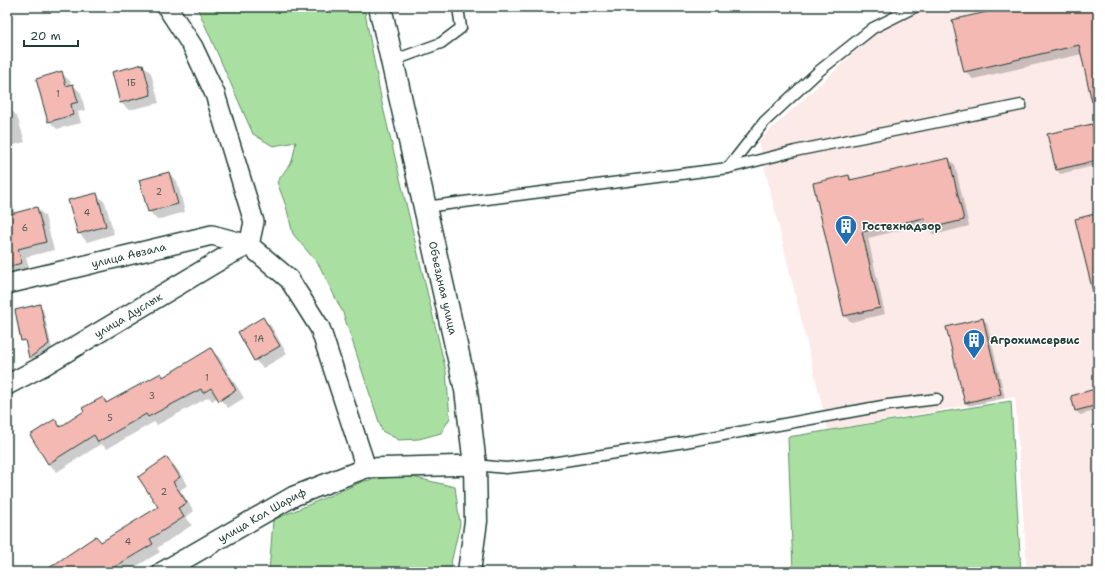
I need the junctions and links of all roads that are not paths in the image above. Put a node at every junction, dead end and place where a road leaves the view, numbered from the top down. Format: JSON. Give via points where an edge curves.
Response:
{"nodes":[{"id":1,"x":167,"y":7,"type":"edge"},
{"id":2,"x":380,"y":7,"type":"edge"},
{"id":3,"x":458,"y":7,"type":"edge"},
{"id":4,"x":915,"y":7,"type":"edge"},
{"id":5,"x":392,"y":62,"type":"junction"},
{"id":6,"x":1021,"y":105,"type":"dead end"},
{"id":7,"x":728,"y":168,"type":"junction"},
{"id":8,"x":425,"y":207,"type":"junction"},
{"id":9,"x":254,"y":222,"type":"junction"},
{"id":10,"x":249,"y":245,"type":"junction"},
{"id":11,"x":274,"y":266,"type":"junction"},
{"id":12,"x":7,"y":284,"type":"edge"},
{"id":13,"x":7,"y":385,"type":"edge"},
{"id":14,"x":937,"y":399,"type":"dead end"},
{"id":15,"x":475,"y":465,"type":"junction"},
{"id":16,"x":366,"y":468,"type":"junction"},
{"id":17,"x":162,"y":572,"type":"edge"},
{"id":18,"x":469,"y":572,"type":"edge"}],
"edges":[{"from":1,"to":9,"type":"street","via":[[193,47],[215,94]]},
{"from":2,"to":5,"type":"main road","name":"Объездная улица"},
{"from":3,"to":5,"type":"lane","via":[[461,28],[440,43]]},
{"from":4,"to":7,"type":"lane","via":[[873,28],[819,71],[764,122]]},
{"from":5,"to":8,"type":"main road","name":"Объездная улица"},
{"from":6,"to":7,"type":"lane","via":[[795,151]]},
{"from":7,"to":8,"type":"lane"},
{"from":8,"to":15,"type":"main road","name":"Объездная улица","via":[[466,390]]},
{"from":9,"to":10,"type":"street"},
{"from":9,"to":11,"type":"street"},
{"from":10,"to":11,"type":"street"},
{"from":10,"to":12,"type":"street","name":"улица Авзала","via":[[212,235]]},
{"from":10,"to":13,"type":"street","name":"улица Дуслык"},
{"from":11,"to":16,"type":"street","via":[[289,280],[320,328]]},
{"from":14,"to":15,"type":"lane","via":[[888,405],[545,464],[506,468]]},
{"from":15,"to":16,"type":"street","name":"улица Кол Шариф"},
{"from":15,"to":18,"type":"main road","name":"Объездная улица","via":[[476,521]]},
{"from":16,"to":17,"type":"street","name":"улица Кол Шариф","via":[[294,496]]}]}
